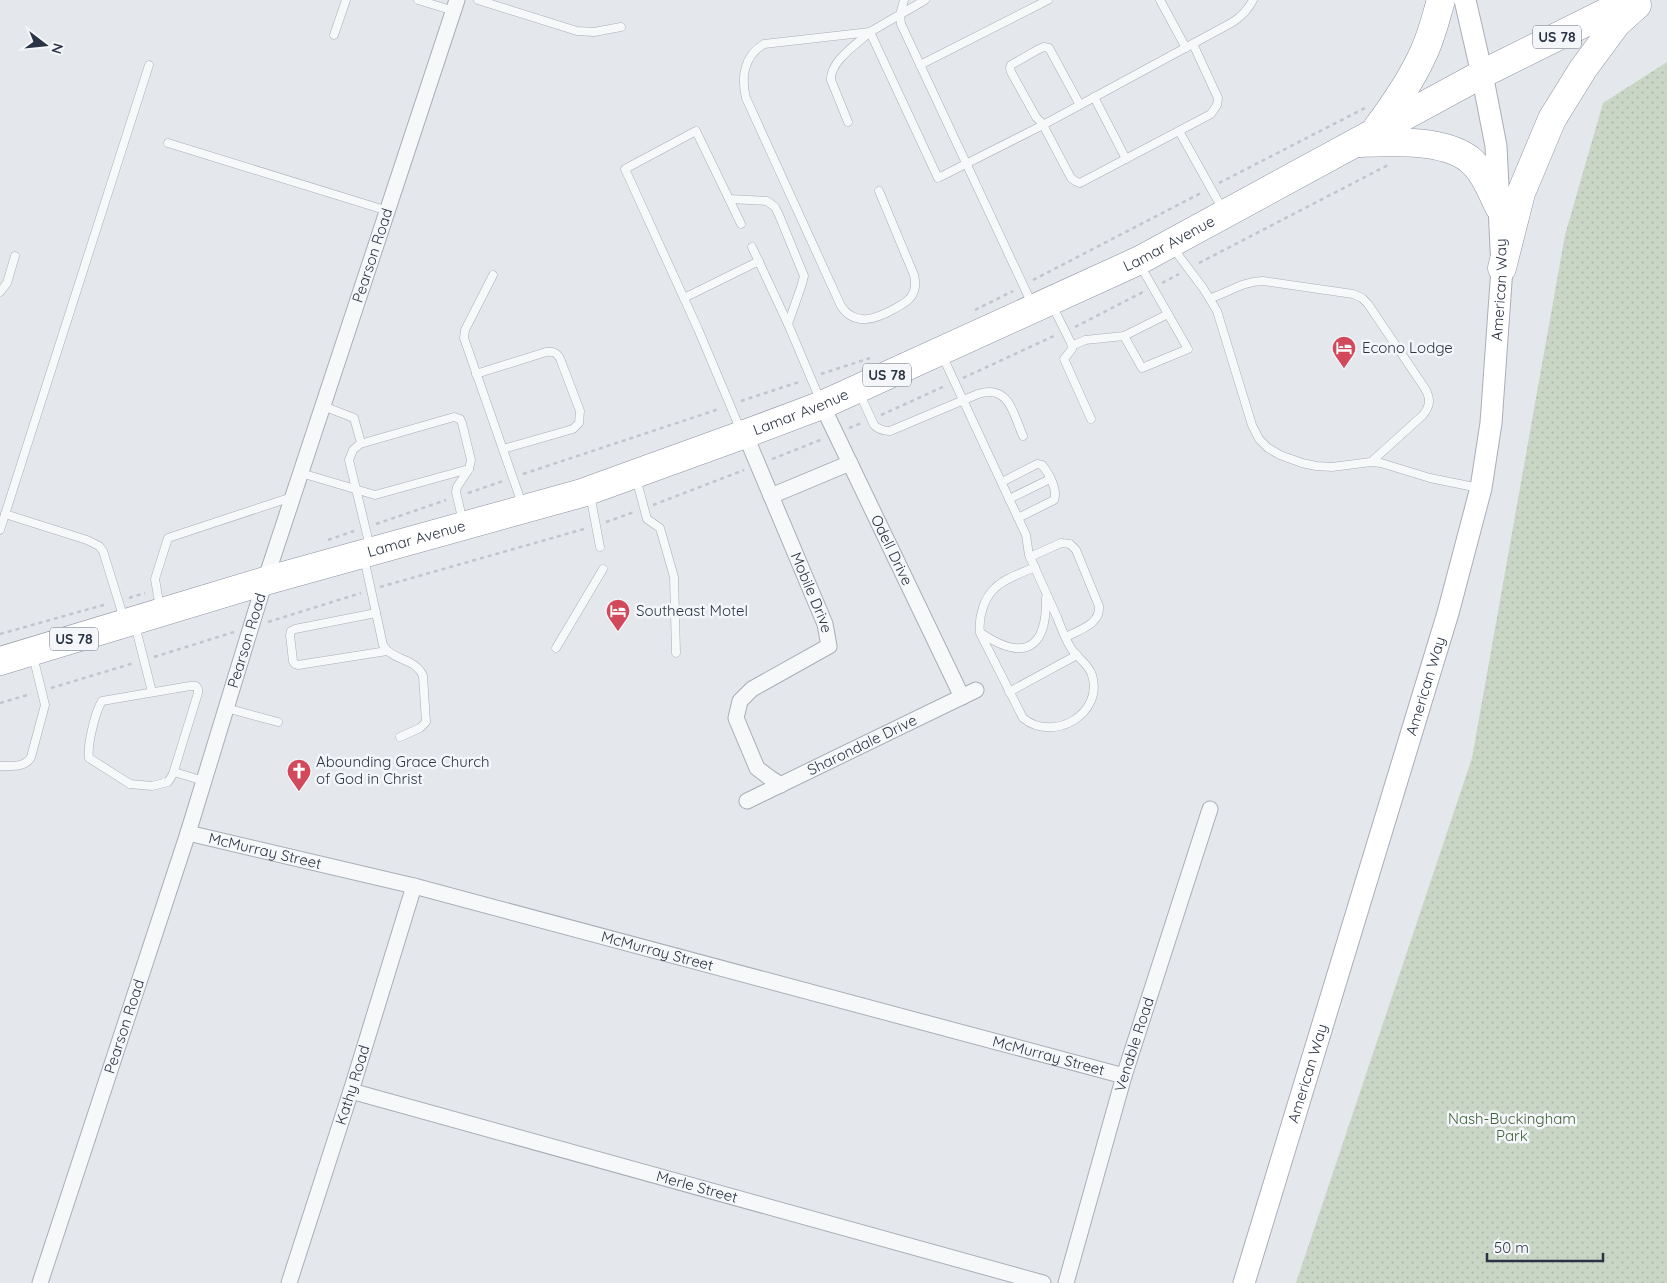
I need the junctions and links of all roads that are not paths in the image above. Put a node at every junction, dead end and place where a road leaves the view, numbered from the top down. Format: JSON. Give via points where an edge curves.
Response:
{"nodes":[{"id":1,"x":346,"y":0,"type":"edge"},
{"id":2,"x":418,"y":0,"type":"edge"},
{"id":3,"x":478,"y":0,"type":"edge"},
{"id":4,"x":904,"y":0,"type":"edge"},
{"id":5,"x":925,"y":0,"type":"edge"},
{"id":6,"x":1048,"y":0,"type":"edge"},
{"id":7,"x":1160,"y":0,"type":"edge"},
{"id":8,"x":1253,"y":0,"type":"edge"},
{"id":9,"x":1441,"y":0,"type":"edge"},
{"id":10,"x":1465,"y":0,"type":"edge"},
{"id":11,"x":1631,"y":0,"type":"edge"},
{"id":12,"x":1642,"y":0,"type":"edge"},
{"id":13,"x":456,"y":6,"type":"edge"},
{"id":14,"x":900,"y":14,"type":"junction"},
{"id":15,"x":621,"y":27,"type":"dead end"},
{"id":16,"x":870,"y":32,"type":"junction"},
{"id":17,"x":334,"y":35,"type":"dead end"},
{"id":18,"x":1189,"y":46,"type":"junction"},
{"id":19,"x":149,"y":65,"type":"dead end"},
{"id":20,"x":920,"y":65,"type":"junction"},
{"id":21,"x":1482,"y":74,"type":"junction"},
{"id":22,"x":1094,"y":98,"type":"junction"},
{"id":23,"x":1080,"y":105,"type":"junction"},
{"id":24,"x":848,"y":122,"type":"dead end"},
{"id":25,"x":1043,"y":125,"type":"junction"},
{"id":26,"x":1179,"y":131,"type":"junction"},
{"id":27,"x":1365,"y":138,"type":"junction"},
{"id":28,"x":168,"y":143,"type":"dead end"},
{"id":29,"x":1126,"y":159,"type":"junction"},
{"id":30,"x":966,"y":165,"type":"junction"},
{"id":31,"x":879,"y":191,"type":"dead end"},
{"id":32,"x":729,"y":199,"type":"junction"},
{"id":33,"x":1499,"y":207,"type":"junction"},
{"id":34,"x":388,"y":210,"type":"junction"},
{"id":35,"x":1226,"y":214,"type":"junction"},
{"id":36,"x":741,"y":224,"type":"dead end"},
{"id":37,"x":1170,"y":244,"type":"junction"},
{"id":38,"x":752,"y":247,"type":"dead end"},
{"id":39,"x":15,"y":256,"type":"dead end"},
{"id":40,"x":759,"y":261,"type":"junction"},
{"id":41,"x":1138,"y":261,"type":"junction"},
{"id":42,"x":1502,"y":268,"type":"junction"},
{"id":43,"x":493,"y":275,"type":"dead end"},
{"id":44,"x":0,"y":292,"type":"edge"},
{"id":45,"x":684,"y":298,"type":"junction"},
{"id":46,"x":1036,"y":298,"type":"junction"},
{"id":47,"x":1210,"y":298,"type":"junction"},
{"id":48,"x":1168,"y":314,"type":"junction"},
{"id":49,"x":788,"y":324,"type":"junction"},
{"id":50,"x":1124,"y":336,"type":"junction"},
{"id":51,"x":1072,"y":346,"type":"junction"},
{"id":52,"x":940,"y":351,"type":"junction"},
{"id":53,"x":476,"y":374,"type":"junction"},
{"id":54,"x":857,"y":388,"type":"junction"},
{"id":55,"x":963,"y":400,"type":"junction"},
{"id":56,"x":822,"y":405,"type":"junction"},
{"id":57,"x":323,"y":406,"type":"junction"},
{"id":58,"x":1091,"y":419,"type":"dead end"},
{"id":59,"x":744,"y":434,"type":"junction"},
{"id":60,"x":1023,"y":436,"type":"dead end"},
{"id":61,"x":362,"y":443,"type":"junction"},
{"id":62,"x":503,"y":449,"type":"junction"},
{"id":63,"x":1371,"y":462,"type":"junction"},
{"id":64,"x":850,"y":463,"type":"junction"},
{"id":65,"x":468,"y":469,"type":"junction"},
{"id":66,"x":301,"y":473,"type":"junction"},
{"id":67,"x":635,"y":474,"type":"junction"},
{"id":68,"x":1050,"y":480,"type":"junction"},
{"id":69,"x":1002,"y":482,"type":"junction"},
{"id":70,"x":1481,"y":488,"type":"junction"},
{"id":71,"x":590,"y":490,"type":"junction"},
{"id":72,"x":356,"y":491,"type":"junction"},
{"id":73,"x":293,"y":496,"type":"junction"},
{"id":74,"x":771,"y":496,"type":"junction"},
{"id":75,"x":1009,"y":499,"type":"junction"},
{"id":76,"x":524,"y":509,"type":"junction"},
{"id":77,"x":5,"y":514,"type":"junction"},
{"id":78,"x":1018,"y":518,"type":"junction"},
{"id":79,"x":464,"y":525,"type":"junction"},
{"id":80,"x":0,"y":530,"type":"edge"},
{"id":81,"x":366,"y":544,"type":"junction"},
{"id":82,"x":600,"y":547,"type":"dead end"},
{"id":83,"x":1030,"y":557,"type":"junction"},
{"id":84,"x":1035,"y":567,"type":"junction"},
{"id":85,"x":603,"y":569,"type":"dead end"},
{"id":86,"x":265,"y":581,"type":"junction"},
{"id":87,"x":1046,"y":594,"type":"junction"},
{"id":88,"x":159,"y":601,"type":"junction"},
{"id":89,"x":376,"y":613,"type":"junction"},
{"id":90,"x":126,"y":615,"type":"junction"},
{"id":91,"x":980,"y":633,"type":"junction"},
{"id":92,"x":1066,"y":637,"type":"junction"},
{"id":93,"x":556,"y":648,"type":"dead end"},
{"id":94,"x":32,"y":652,"type":"junction"},
{"id":95,"x":387,"y":652,"type":"junction"},
{"id":96,"x":676,"y":652,"type":"dead end"},
{"id":97,"x":1077,"y":655,"type":"junction"},
{"id":98,"x":0,"y":661,"type":"edge"},
{"id":99,"x":976,"y":690,"type":"dead end"},
{"id":100,"x":152,"y":692,"type":"junction"},
{"id":101,"x":1009,"y":692,"type":"junction"},
{"id":102,"x":962,"y":697,"type":"junction"},
{"id":103,"x":226,"y":708,"type":"junction"},
{"id":104,"x":278,"y":722,"type":"dead end"},
{"id":105,"x":400,"y":737,"type":"dead end"},
{"id":106,"x":0,"y":766,"type":"edge"},
{"id":107,"x":174,"y":772,"type":"junction"},
{"id":108,"x":204,"y":782,"type":"junction"},
{"id":109,"x":781,"y":785,"type":"junction"},
{"id":110,"x":747,"y":801,"type":"dead end"},
{"id":111,"x":1210,"y":810,"type":"dead end"},
{"id":112,"x":188,"y":833,"type":"junction"},
{"id":113,"x":414,"y":886,"type":"junction"},
{"id":114,"x":1124,"y":1076,"type":"junction"},
{"id":115,"x":351,"y":1091,"type":"junction"},
{"id":116,"x":40,"y":1283,"type":"edge"},
{"id":117,"x":289,"y":1283,"type":"edge"},
{"id":118,"x":1043,"y":1283,"type":"edge"},
{"id":119,"x":1066,"y":1283,"type":"edge"},
{"id":120,"x":1244,"y":1283,"type":"edge"}],
"edges":[{"from":1,"to":17,"type":"lane"},
{"from":2,"to":13,"type":"lane"},
{"from":3,"to":15,"type":"lane","via":[[578,31]]},
{"from":4,"to":14,"type":"lane"},
{"from":5,"to":14,"type":"lane"},
{"from":6,"to":20,"type":"lane"},
{"from":7,"to":18,"type":"lane"},
{"from":8,"to":18,"type":"lane","via":[[1242,16]]},
{"from":9,"to":27,"type":"highway","via":[[1425,51],[1414,73],[1396,103]]},
{"from":10,"to":21,"type":"main road","name":"American Way"},
{"from":11,"to":21,"type":"highway","name":"Lamar Avenue","number":"US 78"},
{"from":12,"to":42,"type":"highway","via":[[1618,23],[1583,69],[1552,119],[1522,193]]},
{"from":13,"to":34,"type":"street","name":"Pearson Road"},
{"from":14,"to":16,"type":"lane"},
{"from":14,"to":20,"type":"lane","via":[[901,24]]},
{"from":16,"to":24,"type":"lane","via":[[837,62],[831,73]]},
{"from":16,"to":30,"type":"lane","via":[[938,178]]},
{"from":16,"to":31,"type":"lane","via":[[764,44],[749,57],[744,87],[746,98],[841,306],[850,315],[862,319],[877,318],[908,301],[916,283]]},
{"from":18,"to":22,"type":"lane"},
{"from":18,"to":26,"type":"lane","via":[[1216,94],[1217,105],[1211,114]]},
{"from":19,"to":77,"type":"lane"},
{"from":20,"to":30,"type":"lane"},
{"from":21,"to":27,"type":"highway","name":"Lamar Avenue","number":"US 78"},
{"from":21,"to":33,"type":"main road","name":"American Way","via":[[1496,146]]},
{"from":22,"to":23,"type":"lane"},
{"from":22,"to":29,"type":"lane"},
{"from":23,"to":25,"type":"lane"},
{"from":23,"to":25,"type":"lane","via":[[1048,48],[1014,62],[1010,66],[1011,72]]},
{"from":25,"to":29,"type":"lane","via":[[1070,178],[1075,181],[1084,182]]},
{"from":25,"to":30,"type":"lane"},
{"from":26,"to":29,"type":"lane"},
{"from":26,"to":35,"type":"lane"},
{"from":27,"to":33,"type":"highway","via":[[1406,141],[1455,152],[1479,169]]},
{"from":27,"to":35,"type":"highway","name":"Lamar Avenue","number":"US 78"},
{"from":28,"to":34,"type":"lane"},
{"from":30,"to":46,"type":"lane"},
{"from":32,"to":36,"type":"lane"},
{"from":32,"to":45,"type":"lane","via":[[696,131],[625,169]]},
{"from":32,"to":49,"type":"lane","via":[[767,201],[779,215],[804,276]]},
{"from":33,"to":42,"type":"main road","name":"American Way"},
{"from":34,"to":57,"type":"street","name":"Pearson Road"},
{"from":35,"to":37,"type":"highway","name":"Lamar Avenue","number":"US 78"},
{"from":37,"to":41,"type":"highway","name":"Lamar Avenue","number":"US 78"},
{"from":37,"to":47,"type":"lane"},
{"from":38,"to":40,"type":"lane"},
{"from":39,"to":44,"type":"lane","via":[[7,283]]},
{"from":40,"to":45,"type":"lane"},
{"from":40,"to":49,"type":"lane"},
{"from":41,"to":46,"type":"highway","name":"Lamar Avenue","number":"US 78"},
{"from":41,"to":48,"type":"lane"},
{"from":42,"to":70,"type":"main road","name":"American Way","via":[[1491,423]]},
{"from":43,"to":53,"type":"lane","via":[[464,335]]},
{"from":45,"to":59,"type":"lane"},
{"from":46,"to":51,"type":"lane"},
{"from":46,"to":52,"type":"highway","name":"Lamar Avenue","number":"US 78"},
{"from":47,"to":63,"type":"lane","via":[[1217,311],[1252,425],[1263,444],[1273,452],[1316,466]]},
{"from":47,"to":63,"type":"lane","via":[[1262,280],[1348,293],[1368,304],[1430,400],[1422,416]]},
{"from":48,"to":50,"type":"lane"},
{"from":48,"to":50,"type":"lane","via":[[1188,349],[1142,368]]},
{"from":49,"to":56,"type":"lane"},
{"from":50,"to":51,"type":"lane","via":[[1084,340]]},
{"from":51,"to":58,"type":"lane","via":[[1064,359]]},
{"from":52,"to":54,"type":"highway","name":"Lamar Avenue","number":"US 78"},
{"from":52,"to":55,"type":"lane"},
{"from":53,"to":62,"type":"lane"},
{"from":53,"to":62,"type":"lane","via":[[554,352],[560,358],[580,411],[579,423],[573,429]]},
{"from":54,"to":55,"type":"lane","via":[[874,425],[885,431]]},
{"from":54,"to":56,"type":"highway","name":"Lamar Avenue","number":"US 78"},
{"from":55,"to":60,"type":"lane","via":[[992,391],[1002,395]]},
{"from":55,"to":69,"type":"lane"},
{"from":56,"to":59,"type":"highway","name":"Lamar Avenue","number":"US 78"},
{"from":56,"to":64,"type":"street","name":"Odell Drive"},
{"from":57,"to":61,"type":"lane","via":[[354,418]]},
{"from":57,"to":66,"type":"street","name":"Pearson Road"},
{"from":59,"to":67,"type":"highway","name":"Lamar Avenue","number":"US 78"},
{"from":59,"to":74,"type":"street","name":"Mobile Drive"},
{"from":61,"to":65,"type":"lane","via":[[456,418],[462,425],[470,460]]},
{"from":61,"to":72,"type":"lane","via":[[353,450],[349,460]]},
{"from":62,"to":76,"type":"lane"},
{"from":63,"to":70,"type":"lane"},
{"from":64,"to":74,"type":"street"},
{"from":64,"to":102,"type":"street","name":"Odell Drive"},
{"from":65,"to":72,"type":"lane","via":[[379,495]]},
{"from":65,"to":79,"type":"lane","via":[[457,487],[456,497]]},
{"from":66,"to":72,"type":"lane"},
{"from":66,"to":73,"type":"street","name":"Pearson Road"},
{"from":67,"to":71,"type":"highway","name":"Lamar Avenue","number":"US 78"},
{"from":67,"to":96,"type":"lane","via":[[647,519],[660,528],[674,577]]},
{"from":68,"to":69,"type":"lane","via":[[1044,466],[1038,464]]},
{"from":68,"to":75,"type":"lane"},
{"from":68,"to":78,"type":"lane","via":[[1056,493],[1054,500]]},
{"from":69,"to":75,"type":"lane"},
{"from":70,"to":120,"type":"main road","name":"American Way","via":[[1448,613]]},
{"from":71,"to":76,"type":"highway","name":"Lamar Avenue","number":"US 78"},
{"from":71,"to":82,"type":"lane"},
{"from":72,"to":81,"type":"lane"},
{"from":73,"to":86,"type":"street","name":"Pearson Road"},
{"from":73,"to":88,"type":"lane","via":[[168,538],[156,576]]},
{"from":74,"to":109,"type":"street","name":"Mobile Drive","via":[[826,624],[829,646],[752,688],[740,701],[736,718],[757,768]]},
{"from":75,"to":78,"type":"lane"},
{"from":76,"to":79,"type":"highway","name":"Lamar Avenue","number":"US 78"},
{"from":77,"to":80,"type":"lane"},
{"from":77,"to":90,"type":"lane","via":[[99,546],[107,558]]},
{"from":78,"to":83,"type":"lane","via":[[1028,541]]},
{"from":79,"to":81,"type":"highway","name":"Lamar Avenue","number":"US 78"},
{"from":81,"to":86,"type":"highway","name":"Lamar Avenue","number":"US 78"},
{"from":81,"to":89,"type":"lane"},
{"from":83,"to":84,"type":"lane"},
{"from":83,"to":92,"type":"lane","via":[[1061,543],[1070,544],[1076,550],[1099,611],[1094,621]]},
{"from":84,"to":87,"type":"lane"},
{"from":84,"to":91,"type":"lane","via":[[994,588],[983,607]]},
{"from":85,"to":93,"type":"lane"},
{"from":86,"to":88,"type":"highway","name":"Lamar Avenue","number":"US 78"},
{"from":86,"to":103,"type":"street","name":"Pearson Road"},
{"from":87,"to":91,"type":"lane","via":[[1044,627],[1031,645],[1012,648]]},
{"from":87,"to":92,"type":"lane"},
{"from":88,"to":90,"type":"highway","name":"Lamar Avenue","number":"US 78"},
{"from":89,"to":95,"type":"lane"},
{"from":89,"to":95,"type":"lane","via":[[295,629],[290,635],[293,661],[298,665]]},
{"from":90,"to":94,"type":"highway","name":"Lamar Avenue","number":"US 78"},
{"from":90,"to":100,"type":"lane"},
{"from":91,"to":101,"type":"lane"},
{"from":92,"to":97,"type":"lane"},
{"from":94,"to":98,"type":"highway","name":"Lamar Avenue","number":"US 78"},
{"from":94,"to":106,"type":"lane","via":[[45,705],[34,748],[26,763]]},
{"from":95,"to":105,"type":"lane","via":[[416,666],[423,676],[426,722]]},
{"from":97,"to":101,"type":"lane"},
{"from":97,"to":101,"type":"lane","via":[[1089,667],[1093,694],[1084,712],[1070,721],[1052,728],[1030,724],[1023,718]]},
{"from":99,"to":102,"type":"street","name":"Sharondale Drive"},
{"from":100,"to":107,"type":"lane","via":[[194,686],[198,691]]},
{"from":100,"to":107,"type":"lane","via":[[102,701],[89,758],[137,786],[164,784]]},
{"from":102,"to":109,"type":"street","name":"Sharondale Drive"},
{"from":103,"to":104,"type":"lane"},
{"from":103,"to":108,"type":"street","name":"Pearson Road"},
{"from":107,"to":108,"type":"lane"},
{"from":108,"to":112,"type":"street","name":"Pearson Road"},
{"from":109,"to":110,"type":"street","name":"Sharondale Drive"},
{"from":111,"to":114,"type":"street","name":"Venable Road"},
{"from":112,"to":113,"type":"street","name":"McMurray Street"},
{"from":112,"to":116,"type":"street","name":"Pearson Road"},
{"from":113,"to":114,"type":"street","name":"McMurray Street"},
{"from":113,"to":115,"type":"street","name":"Kathy Road"},
{"from":114,"to":119,"type":"street","name":"Venable Road"},
{"from":115,"to":117,"type":"street","name":"Kathy Road"},
{"from":115,"to":118,"type":"street","name":"Merle Street"}]}
